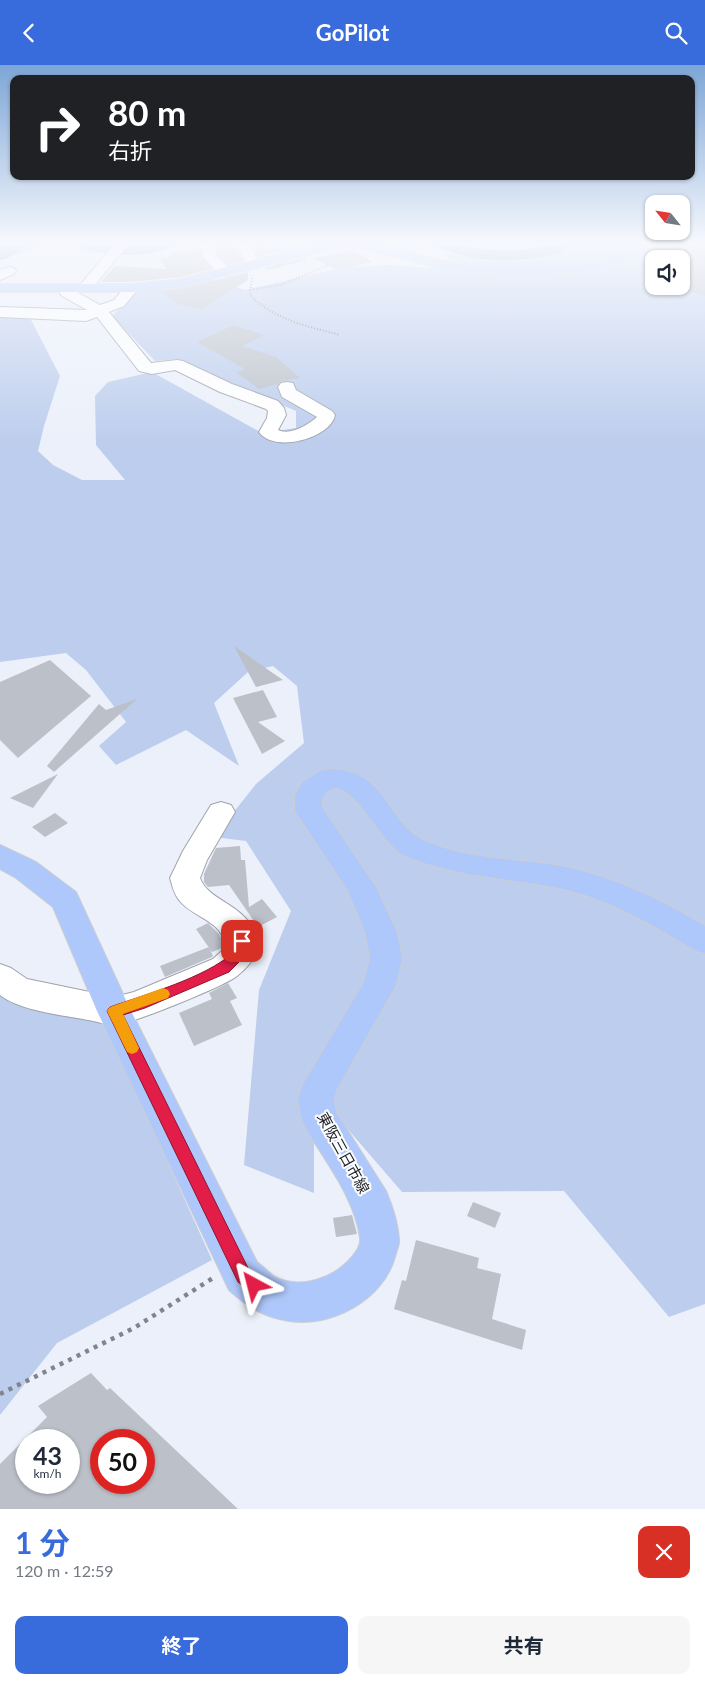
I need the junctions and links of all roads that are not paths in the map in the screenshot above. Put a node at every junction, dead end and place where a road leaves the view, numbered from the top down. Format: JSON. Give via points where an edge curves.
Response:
{"nodes":[{"id":1,"x":95,"y":308,"type":"edge"},
{"id":2,"x":106,"y":308,"type":"edge"},
{"id":3,"x":100,"y":311,"type":"junction"},
{"id":4,"x":0,"y":312,"type":"edge"},
{"id":5,"x":287,"y":387,"type":"dead end"},
{"id":6,"x":221,"y":812,"type":"dead end"},
{"id":7,"x":0,"y":856,"type":"edge"},
{"id":8,"x":705,"y":941,"type":"edge"},
{"id":9,"x":0,"y":977,"type":"edge"},
{"id":10,"x":114,"y":1011,"type":"junction"}],
"edges":[{"from":1,"to":3,"type":"street"},
{"from":2,"to":3,"type":"street"},
{"from":3,"to":4,"type":"street","via":[[86,316]]},
{"from":3,"to":5,"type":"street","via":[[145,367],[177,365],[277,408],[278,417],[268,432],[273,437],[297,435],[325,420],[326,415],[288,393]]},
{"from":6,"to":10,"type":"street","via":[[193,859],[186,878],[190,893],[233,923],[242,941],[239,955],[224,968]]},
{"from":7,"to":10,"type":"main road","name":"東阪三日市線","via":[[26,870],[65,900]]},
{"from":8,"to":10,"type":"main road","name":"東阪三日市線","via":[[634,904],[574,881],[428,853],[404,841],[351,781],[330,778],[311,789],[306,801],[309,811],[362,887],[381,932],[386,958],[380,985],[321,1084],[316,1099],[320,1117],[372,1204],[380,1240],[374,1261],[361,1277],[332,1298],[312,1302],[289,1301],[264,1294],[244,1276]]},
{"from":9,"to":10,"type":"street","via":[[17,990]]}]}
